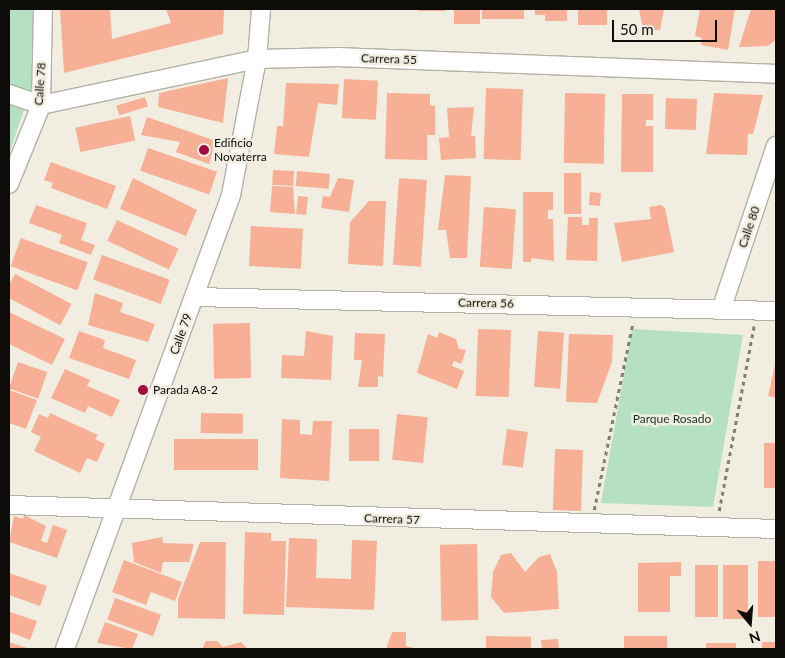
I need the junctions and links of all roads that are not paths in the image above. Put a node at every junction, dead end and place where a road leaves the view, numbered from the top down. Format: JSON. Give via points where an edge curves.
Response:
{"nodes":[{"id":1,"x":43,"y":9,"type":"edge"},
{"id":2,"x":260,"y":9,"type":"edge"},
{"id":3,"x":257,"y":59,"type":"junction"},
{"id":4,"x":776,"y":74,"type":"edge"},
{"id":5,"x":9,"y":94,"type":"edge"},
{"id":6,"x":41,"y":105,"type":"junction"},
{"id":7,"x":776,"y":146,"type":"edge"},
{"id":8,"x":9,"y":184,"type":"edge"},
{"id":9,"x":195,"y":297,"type":"junction"},
{"id":10,"x":722,"y":307,"type":"junction"},
{"id":11,"x":776,"y":311,"type":"edge"},
{"id":12,"x":9,"y":505,"type":"edge"},
{"id":13,"x":118,"y":510,"type":"junction"},
{"id":14,"x":776,"y":529,"type":"edge"},
{"id":15,"x":65,"y":649,"type":"edge"}],
"edges":[{"from":1,"to":6,"type":"street","name":"Calle 78"},
{"from":2,"to":3,"type":"street","name":"Calle 79"},
{"from":3,"to":4,"type":"street","name":"Carrera 55","via":[[339,57]]},
{"from":3,"to":6,"type":"street","name":"Carrera 55"},
{"from":3,"to":9,"type":"street","name":"Calle 79","via":[[231,195]]},
{"from":5,"to":6,"type":"street"},
{"from":6,"to":8,"type":"street","name":"Calle 78"},
{"from":7,"to":10,"type":"street","name":"Calle 80"},
{"from":9,"to":10,"type":"street","name":"Carrera 56"},
{"from":9,"to":13,"type":"street","name":"Calle 79"},
{"from":10,"to":11,"type":"street","name":"Carrera 56"},
{"from":12,"to":13,"type":"street","name":"Carrera 57"},
{"from":13,"to":14,"type":"street","name":"Carrera 57","via":[[715,530]]},
{"from":13,"to":15,"type":"street","name":"Calle 79"}]}
